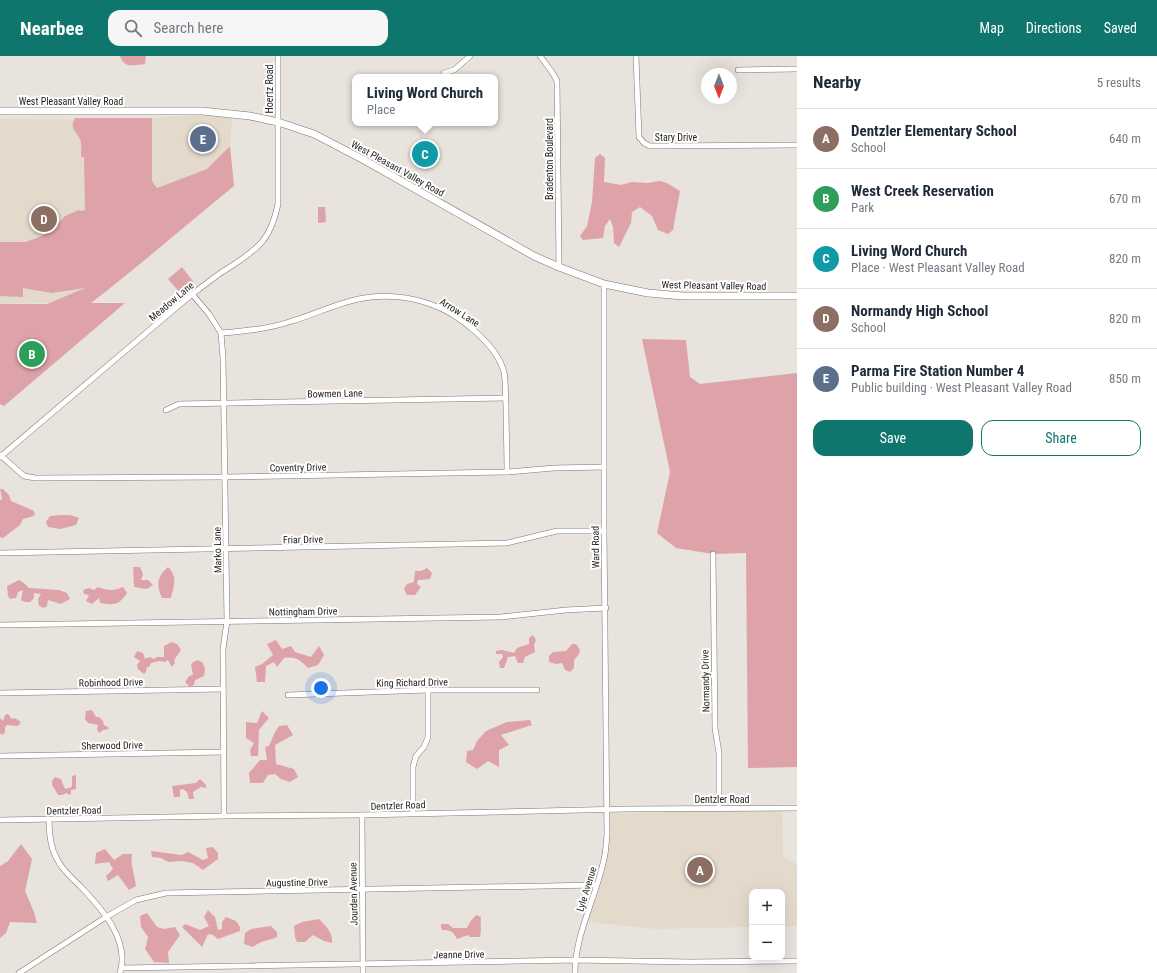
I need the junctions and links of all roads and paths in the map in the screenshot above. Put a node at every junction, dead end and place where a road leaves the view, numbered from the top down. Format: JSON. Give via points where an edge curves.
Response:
{"nodes":[{"id":1,"x":278,"y":56,"type":"edge"},
{"id":2,"x":470,"y":56,"type":"edge"},
{"id":3,"x":540,"y":56,"type":"edge"},
{"id":4,"x":636,"y":56,"type":"edge"},
{"id":5,"x":797,"y":69,"type":"edge"},
{"id":6,"x":738,"y":70,"type":"dead end"},
{"id":7,"x":444,"y":73,"type":"dead end"},
{"id":8,"x":0,"y":111,"type":"edge"},
{"id":9,"x":278,"y":122,"type":"junction"},
{"id":10,"x":797,"y":145,"type":"edge"},
{"id":11,"x":558,"y":267,"type":"junction"},
{"id":12,"x":604,"y":284,"type":"junction"},
{"id":13,"x":192,"y":294,"type":"junction"},
{"id":14,"x":797,"y":296,"type":"edge"},
{"id":15,"x":220,"y":333,"type":"junction"},
{"id":16,"x":505,"y":398,"type":"junction"},
{"id":17,"x":224,"y":404,"type":"junction"},
{"id":18,"x":166,"y":410,"type":"dead end"},
{"id":19,"x":0,"y":456,"type":"edge"},
{"id":20,"x":604,"y":467,"type":"junction"},
{"id":21,"x":507,"y":472,"type":"junction"},
{"id":22,"x":224,"y":477,"type":"junction"},
{"id":23,"x":604,"y":531,"type":"junction"},
{"id":24,"x":226,"y":549,"type":"junction"},
{"id":25,"x":0,"y":553,"type":"edge"},
{"id":26,"x":713,"y":554,"type":"dead end"},
{"id":27,"x":606,"y":608,"type":"junction"},
{"id":28,"x":227,"y":621,"type":"junction"},
{"id":29,"x":0,"y":625,"type":"edge"},
{"id":30,"x":223,"y":689,"type":"junction"},
{"id":31,"x":428,"y":690,"type":"junction"},
{"id":32,"x":537,"y":690,"type":"dead end"},
{"id":33,"x":0,"y":693,"type":"edge"},
{"id":34,"x":288,"y":695,"type":"dead end"},
{"id":35,"x":224,"y":752,"type":"junction"},
{"id":36,"x":0,"y":756,"type":"edge"},
{"id":37,"x":719,"y":808,"type":"junction"},
{"id":38,"x":797,"y":808,"type":"edge"},
{"id":39,"x":607,"y":809,"type":"junction"},
{"id":40,"x":413,"y":813,"type":"junction"},
{"id":41,"x":362,"y":815,"type":"junction"},
{"id":42,"x":224,"y":816,"type":"junction"},
{"id":43,"x":0,"y":820,"type":"edge"},
{"id":44,"x":49,"y":820,"type":"junction"},
{"id":45,"x":596,"y":885,"type":"junction"},
{"id":46,"x":362,"y":890,"type":"junction"},
{"id":47,"x":106,"y":917,"type":"junction"},
{"id":48,"x":575,"y":960,"type":"junction"},
{"id":49,"x":797,"y":961,"type":"edge"},
{"id":50,"x":363,"y":964,"type":"junction"},
{"id":51,"x":121,"y":971,"type":"edge"},
{"id":52,"x":19,"y":973,"type":"edge"},
{"id":53,"x":363,"y":973,"type":"edge"},
{"id":54,"x":575,"y":973,"type":"edge"}],
"edges":[{"from":1,"to":9,"type":"street","name":"Hoertz Road"},
{"from":2,"to":7,"type":"street","via":[[454,70]]},
{"from":3,"to":11,"type":"street","name":"Bradenton Boulevard","via":[[557,81]]},
{"from":4,"to":10,"type":"street","name":"Stary Drive","via":[[639,137],[644,143],[650,146]]},
{"from":5,"to":6,"type":"street"},
{"from":8,"to":9,"type":"main road","name":"West Pleasant Valley Road","via":[[202,111]]},
{"from":9,"to":11,"type":"main road","name":"West Pleasant Valley Road","via":[[314,134],[358,156],[534,256]]},
{"from":9,"to":13,"type":"street","name":"Meadow Lane","via":[[278,204],[275,220],[269,232],[247,255]]},
{"from":11,"to":12,"type":"main road","name":"West Pleasant Valley Road"},
{"from":12,"to":14,"type":"main road","name":"West Pleasant Valley Road","via":[[648,293],[683,296]]},
{"from":12,"to":20,"type":"street","name":"Ward Road"},
{"from":13,"to":15,"type":"street","name":"Marko Lane","via":[[209,314]]},
{"from":13,"to":19,"type":"street","name":"Meadow Lane"},
{"from":15,"to":16,"type":"street","name":"Arrow Lane","via":[[268,327],[364,298],[409,298],[447,312],[480,335],[493,350],[504,372]]},
{"from":15,"to":17,"type":"street","name":"Marko Lane"},
{"from":16,"to":17,"type":"street","name":"Bowmen Lane"},
{"from":16,"to":21,"type":"street","name":"Arrow Lane"},
{"from":17,"to":18,"type":"street","name":"Bowmen Lane","via":[[179,404]]},
{"from":17,"to":22,"type":"street","name":"Marko Lane"},
{"from":19,"to":22,"type":"street","name":"Coventry Drive","via":[[24,476],[35,478]]},
{"from":20,"to":21,"type":"street","name":"Coventry Drive"},
{"from":20,"to":23,"type":"street","name":"Ward Road"},
{"from":21,"to":22,"type":"street","name":"Coventry Drive"},
{"from":22,"to":24,"type":"street","name":"Marko Lane"},
{"from":23,"to":24,"type":"street","name":"Friar Drive","via":[[557,531],[507,543]]},
{"from":23,"to":27,"type":"street","name":"Ward Road"},
{"from":24,"to":25,"type":"street","name":"Friar Drive"},
{"from":24,"to":28,"type":"street","name":"Marko Lane"},
{"from":26,"to":37,"type":"street","name":"Normandy Drive","via":[[715,728],[719,753]]},
{"from":27,"to":28,"type":"street","name":"Nottingham Drive","via":[[501,617]]},
{"from":27,"to":39,"type":"street","name":"Ward Road"},
{"from":28,"to":29,"type":"street","name":"Nottingham Drive"},
{"from":28,"to":30,"type":"street","name":"Marko Lane","via":[[223,649]]},
{"from":30,"to":33,"type":"street","name":"Robinhood Drive"},
{"from":30,"to":35,"type":"street","name":"Marko Lane"},
{"from":31,"to":32,"type":"street","name":"King Richard Drive"},
{"from":31,"to":34,"type":"street","name":"King Richard Drive"},
{"from":31,"to":40,"type":"street","via":[[428,737],[416,756],[413,767]]},
{"from":35,"to":36,"type":"street","name":"Sherwood Drive"},
{"from":35,"to":42,"type":"street","name":"Marko Lane"},
{"from":37,"to":38,"type":"street","name":"Dentzler Road"},
{"from":37,"to":39,"type":"street","name":"Dentzler Road"},
{"from":39,"to":40,"type":"street","name":"Dentzler Road"},
{"from":39,"to":45,"type":"street","name":"Lyle Avenue","via":[[604,859]]},
{"from":40,"to":41,"type":"street","name":"Dentzler Road"},
{"from":41,"to":42,"type":"street","name":"Dentzler Road"},
{"from":41,"to":46,"type":"street","name":"Jourden Avenue"},
{"from":42,"to":44,"type":"street","name":"Dentzler Road"},
{"from":43,"to":44,"type":"street","name":"Dentzler Road"},
{"from":44,"to":47,"type":"street","via":[[49,836],[62,868],[94,900]]},
{"from":45,"to":46,"type":"street","name":"Augustine Drive"},
{"from":45,"to":48,"type":"street","name":"Lyle Avenue"},
{"from":46,"to":47,"type":"street","name":"Augustine Drive","via":[[166,894],[136,900]]},
{"from":46,"to":50,"type":"street","name":"Jourden Avenue"},
{"from":47,"to":51,"type":"street","via":[[116,932],[122,948]]},
{"from":47,"to":52,"type":"street","name":"Augustine Drive"},
{"from":48,"to":49,"type":"street","name":"Jeanne Drive"},
{"from":48,"to":50,"type":"street","name":"Jeanne Drive"},
{"from":48,"to":54,"type":"street","name":"Lyle Avenue"},
{"from":50,"to":51,"type":"street","name":"Jeanne Drive"},
{"from":50,"to":53,"type":"street","name":"Jourden Avenue"}]}
